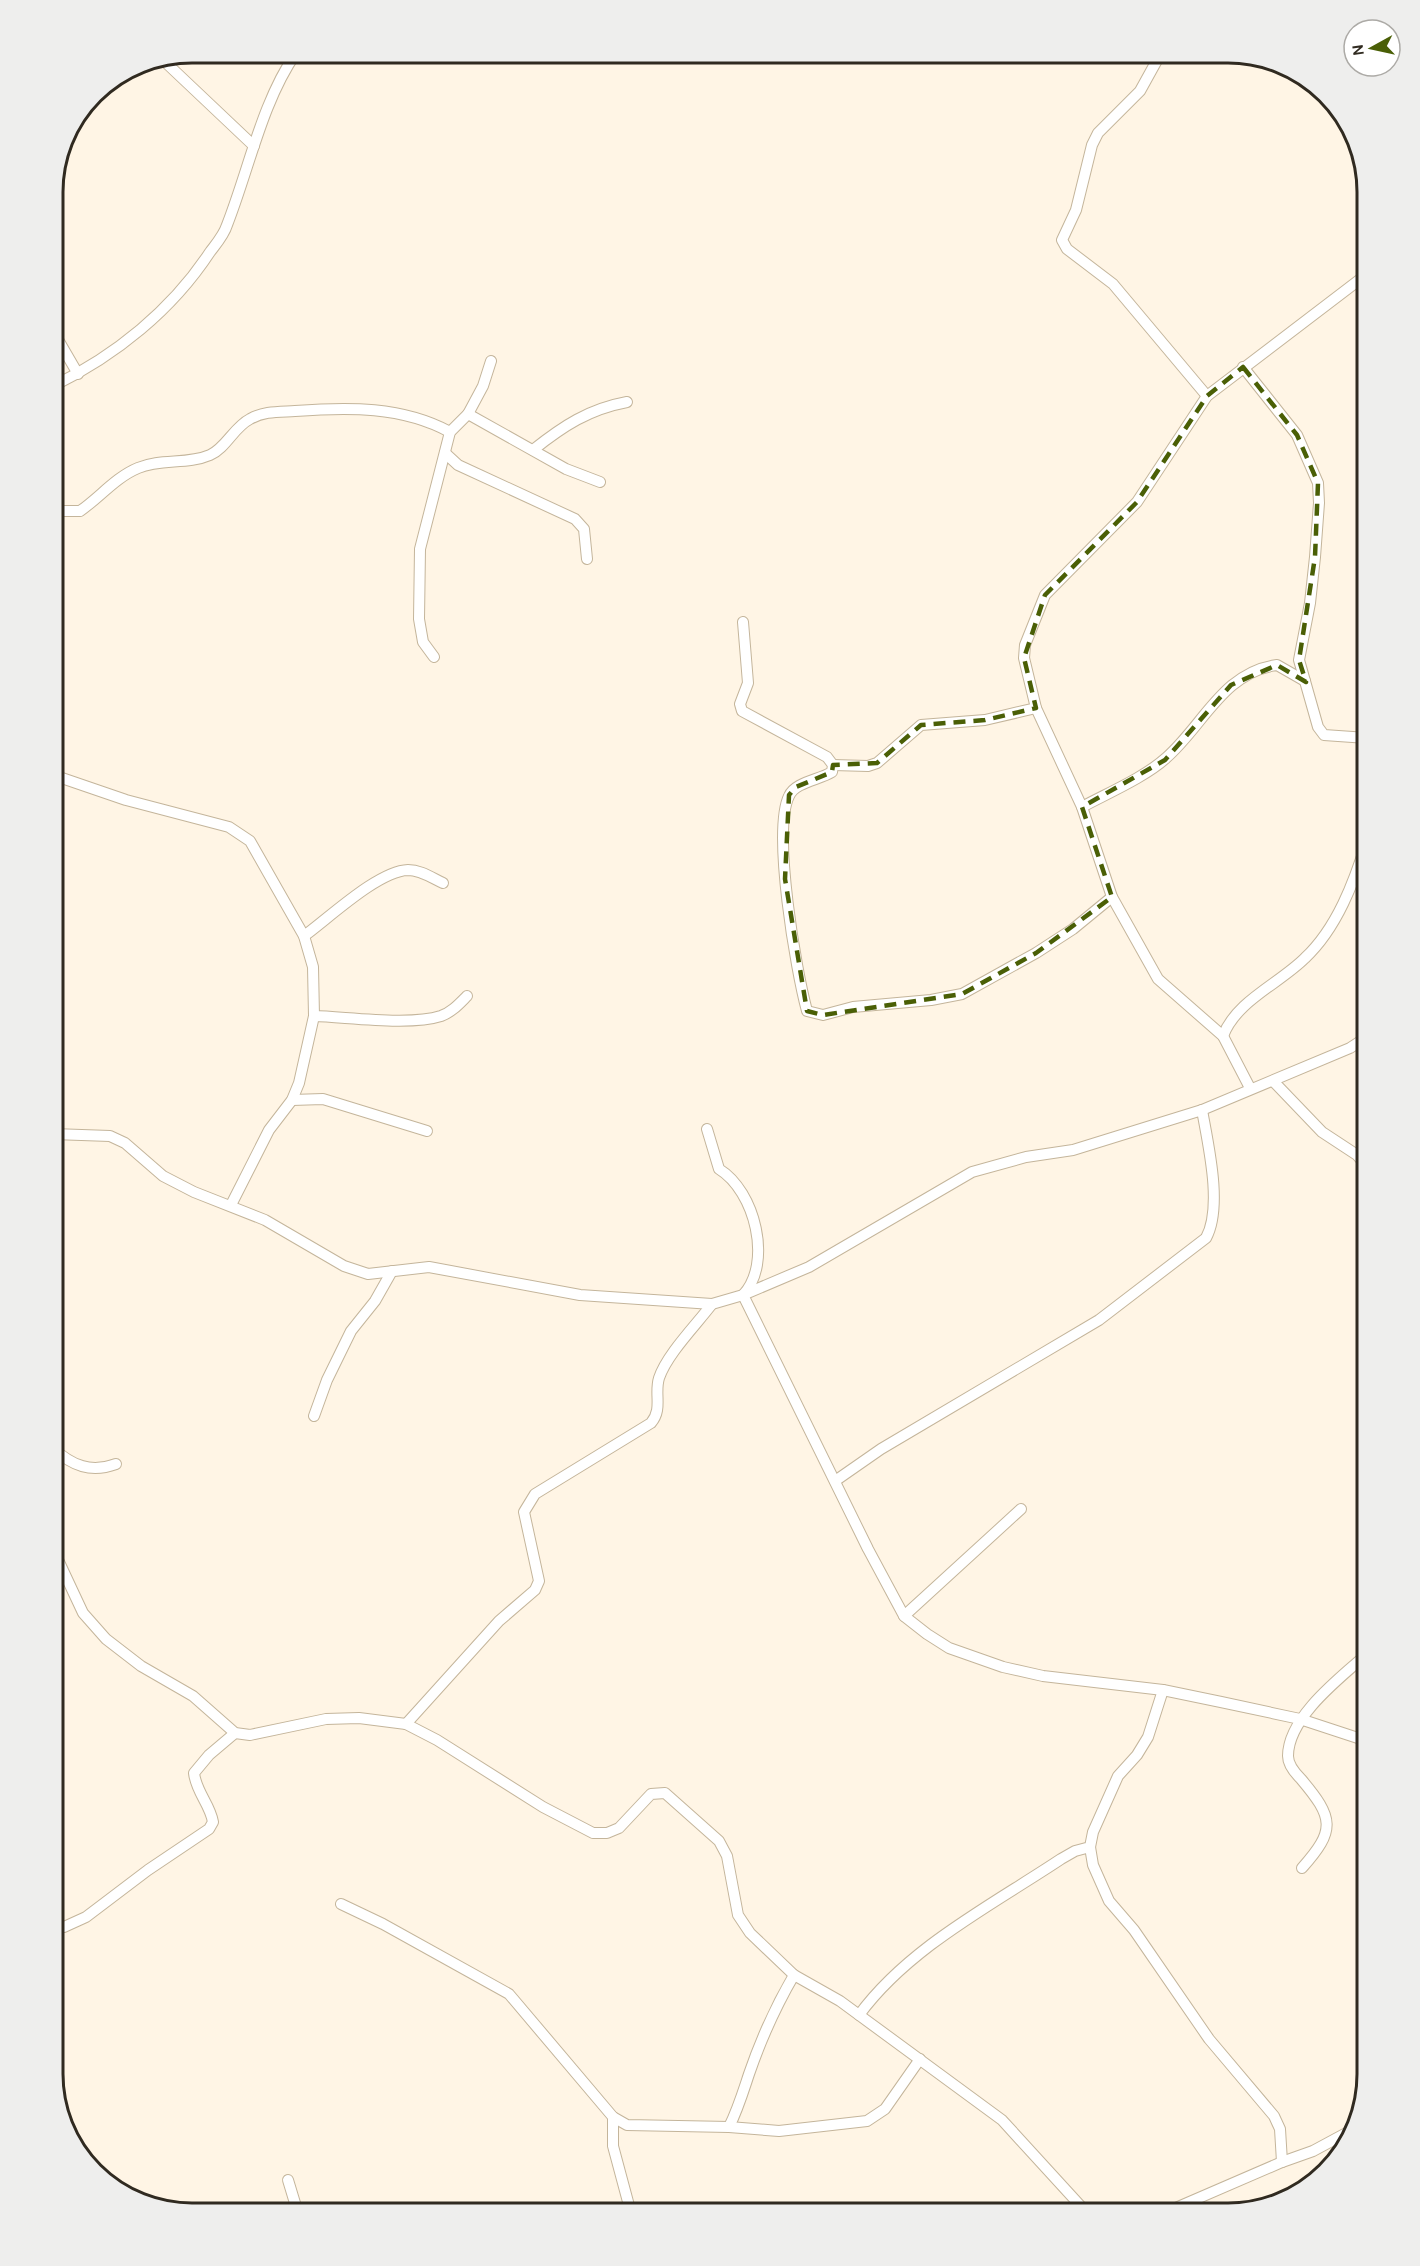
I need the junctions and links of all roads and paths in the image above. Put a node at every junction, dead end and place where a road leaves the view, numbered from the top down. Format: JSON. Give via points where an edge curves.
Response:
{"nodes":[{"id":1,"x":290,"y":63,"type":"edge"},
{"id":2,"x":1155,"y":63,"type":"edge"},
{"id":3,"x":168,"y":65,"type":"edge"},
{"id":4,"x":254,"y":146,"type":"junction"},
{"id":5,"x":1357,"y":283,"type":"edge"},
{"id":6,"x":63,"y":348,"type":"edge"},
{"id":7,"x":492,"y":361,"type":"dead end"},
{"id":8,"x":1243,"y":367,"type":"junction"},
{"id":9,"x":78,"y":374,"type":"junction"},
{"id":10,"x":63,"y":381,"type":"edge"},
{"id":11,"x":1207,"y":396,"type":"junction"},
{"id":12,"x":627,"y":402,"type":"dead end"},
{"id":13,"x":468,"y":414,"type":"junction"},
{"id":14,"x":450,"y":432,"type":"junction"},
{"id":15,"x":533,"y":450,"type":"junction"},
{"id":16,"x":445,"y":453,"type":"junction"},
{"id":17,"x":600,"y":482,"type":"dead end"},
{"id":18,"x":63,"y":511,"type":"edge"},
{"id":19,"x":586,"y":559,"type":"dead end"},
{"id":20,"x":743,"y":622,"type":"dead end"},
{"id":21,"x":434,"y":657,"type":"dead end"},
{"id":22,"x":1306,"y":682,"type":"junction"},
{"id":23,"x":1036,"y":708,"type":"junction"},
{"id":24,"x":1357,"y":737,"type":"edge"},
{"id":25,"x":833,"y":765,"type":"junction"},
{"id":26,"x":63,"y":778,"type":"edge"},
{"id":27,"x":1082,"y":807,"type":"junction"},
{"id":28,"x":1357,"y":869,"type":"edge"},
{"id":29,"x":442,"y":883,"type":"dead end"},
{"id":30,"x":1112,"y":897,"type":"junction"},
{"id":31,"x":304,"y":936,"type":"junction"},
{"id":32,"x":467,"y":996,"type":"dead end"},
{"id":33,"x":314,"y":1016,"type":"junction"},
{"id":34,"x":1223,"y":1036,"type":"junction"},
{"id":35,"x":1357,"y":1044,"type":"edge"},
{"id":36,"x":1273,"y":1081,"type":"junction"},
{"id":37,"x":1250,"y":1088,"type":"junction"},
{"id":38,"x":292,"y":1100,"type":"junction"},
{"id":39,"x":1202,"y":1110,"type":"junction"},
{"id":40,"x":707,"y":1129,"type":"dead end"},
{"id":41,"x":427,"y":1131,"type":"dead end"},
{"id":42,"x":63,"y":1134,"type":"edge"},
{"id":43,"x":1357,"y":1157,"type":"edge"},
{"id":44,"x":231,"y":1205,"type":"junction"},
{"id":45,"x":392,"y":1271,"type":"junction"},
{"id":46,"x":743,"y":1295,"type":"junction"},
{"id":47,"x":712,"y":1304,"type":"junction"},
{"id":48,"x":314,"y":1416,"type":"dead end"},
{"id":49,"x":63,"y":1457,"type":"edge"},
{"id":50,"x":116,"y":1464,"type":"dead end"},
{"id":51,"x":835,"y":1481,"type":"junction"},
{"id":52,"x":1021,"y":1509,"type":"dead end"},
{"id":53,"x":63,"y":1571,"type":"edge"},
{"id":54,"x":904,"y":1616,"type":"junction"},
{"id":55,"x":1357,"y":1664,"type":"edge"},
{"id":56,"x":1163,"y":1690,"type":"junction"},
{"id":57,"x":1300,"y":1719,"type":"junction"},
{"id":58,"x":406,"y":1724,"type":"junction"},
{"id":59,"x":235,"y":1733,"type":"junction"},
{"id":60,"x":1357,"y":1737,"type":"edge"},
{"id":61,"x":1090,"y":1847,"type":"junction"},
{"id":62,"x":1302,"y":1868,"type":"dead end"},
{"id":63,"x":341,"y":1904,"type":"dead end"},
{"id":64,"x":63,"y":1927,"type":"edge"},
{"id":65,"x":794,"y":1975,"type":"junction"},
{"id":66,"x":860,"y":2015,"type":"junction"},
{"id":67,"x":920,"y":2059,"type":"junction"},
{"id":68,"x":613,"y":2117,"type":"junction"},
{"id":69,"x":729,"y":2127,"type":"junction"},
{"id":70,"x":1341,"y":2136,"type":"edge"},
{"id":71,"x":1282,"y":2162,"type":"junction"},
{"id":72,"x":288,"y":2180,"type":"dead end"},
{"id":73,"x":295,"y":2203,"type":"edge"},
{"id":74,"x":628,"y":2203,"type":"edge"},
{"id":75,"x":1078,"y":2203,"type":"edge"},
{"id":76,"x":1189,"y":2203,"type":"edge"}],
"edges":[{"from":1,"to":4,"type":"street"},
{"from":2,"to":11,"type":"street","via":[[1140,91],[1098,133],[1076,210],[1062,240],[1113,284]]},
{"from":3,"to":4,"type":"street"},
{"from":4,"to":9,"type":"street","via":[[227,227],[197,272],[149,322]]},
{"from":5,"to":8,"type":"street"},
{"from":6,"to":9,"type":"street"},
{"from":7,"to":13,"type":"street"},
{"from":8,"to":11,"type":"street"},
{"from":8,"to":22,"type":"street","via":[[1297,435],[1318,483],[1314,569],[1299,660]]},
{"from":9,"to":10,"type":"street"},
{"from":11,"to":23,"type":"street","via":[[1137,502],[1045,595],[1025,645],[1024,658]]},
{"from":12,"to":15,"type":"street","via":[[587,412]]},
{"from":13,"to":14,"type":"street"},
{"from":13,"to":15,"type":"street"},
{"from":14,"to":16,"type":"street"},
{"from":14,"to":18,"type":"street","via":[[431,421],[350,407],[265,413],[249,419],[212,454],[193,461],[138,468],[122,476],[80,511]]},
{"from":15,"to":17,"type":"street","via":[[566,470]]},
{"from":16,"to":19,"type":"street","via":[[458,465],[575,519],[584,530]]},
{"from":16,"to":21,"type":"street","via":[[420,549],[419,619],[423,642]]},
{"from":20,"to":25,"type":"street","via":[[748,684],[740,704],[742,711],[827,757]]},
{"from":22,"to":24,"type":"street","via":[[1318,727],[1324,735]]},
{"from":22,"to":27,"type":"street","via":[[1277,665],[1245,675],[1231,685],[1165,760]]},
{"from":23,"to":25,"type":"street","via":[[986,720],[921,725],[877,763]]},
{"from":23,"to":27,"type":"street"},
{"from":25,"to":30,"type":"street","via":[[832,772],[825,777],[796,787],[785,810],[785,879],[800,986],[807,1011],[813,1014],[962,994],[1055,941]]},
{"from":26,"to":31,"type":"street","via":[[126,800],[230,827],[250,841]]},
{"from":27,"to":30,"type":"street"},
{"from":28,"to":34,"type":"street","via":[[1316,947],[1233,1016]]},
{"from":29,"to":31,"type":"street","via":[[407,870],[384,877]]},
{"from":30,"to":34,"type":"street","via":[[1158,979]]},
{"from":31,"to":33,"type":"street","via":[[313,967]]},
{"from":32,"to":33,"type":"street","via":[[455,1009],[440,1016],[406,1020]]},
{"from":33,"to":38,"type":"street"},
{"from":34,"to":37,"type":"street"},
{"from":35,"to":36,"type":"street"},
{"from":36,"to":37,"type":"street"},
{"from":36,"to":43,"type":"street","via":[[1322,1132]]},
{"from":37,"to":39,"type":"street"},
{"from":38,"to":41,"type":"street","via":[[323,1099]]},
{"from":38,"to":44,"type":"street","via":[[269,1130]]},
{"from":39,"to":46,"type":"street","via":[[1073,1150],[1026,1157],[972,1172],[809,1267]]},
{"from":39,"to":51,"type":"street","via":[[1213,1208],[1213,1226],[1206,1238],[1099,1320],[881,1449]]},
{"from":40,"to":46,"type":"street","via":[[719,1169],[744,1196],[754,1220],[756,1270],[753,1285]]},
{"from":42,"to":44,"type":"street","via":[[110,1136],[126,1143],[163,1176]]},
{"from":44,"to":45,"type":"street","via":[[266,1220],[344,1266],[369,1274]]},
{"from":45,"to":47,"type":"street","via":[[429,1267],[580,1295]]},
{"from":45,"to":48,"type":"street","via":[[351,1331]]},
{"from":46,"to":47,"type":"street"},
{"from":46,"to":51,"type":"street"},
{"from":47,"to":58,"type":"street","via":[[659,1378],[657,1416],[651,1423],[535,1494],[526,1504],[526,1524],[539,1581],[535,1590],[499,1621]]},
{"from":49,"to":50,"type":"street","via":[[86,1468],[102,1469]]},
{"from":51,"to":54,"type":"street"},
{"from":52,"to":54,"type":"street"},
{"from":53,"to":59,"type":"street","via":[[83,1613],[106,1639],[141,1666],[192,1696]]},
{"from":54,"to":56,"type":"street","via":[[949,1647],[1003,1667],[1043,1676]]},
{"from":55,"to":57,"type":"street"},
{"from":56,"to":57,"type":"street"},
{"from":56,"to":61,"type":"street","via":[[1148,1737],[1118,1776]]},
{"from":57,"to":60,"type":"street"},
{"from":57,"to":62,"type":"street","via":[[1288,1758],[1316,1797],[1326,1820],[1327,1834],[1322,1846]]},
{"from":58,"to":59,"type":"street","via":[[359,1718],[326,1719],[250,1735]]},
{"from":58,"to":65,"type":"street","via":[[593,1833],[619,1828],[651,1794],[665,1793],[719,1841],[727,1856],[738,1915],[750,1933]]},
{"from":59,"to":64,"type":"street","via":[[194,1773],[195,1784],[212,1814],[209,1829],[86,1917]]},
{"from":61,"to":66,"type":"street","via":[[1061,1859],[934,1944],[877,1991]]},
{"from":61,"to":71,"type":"street","via":[[1109,1901],[1134,1930],[1209,2039],[1274,2116],[1280,2129]]},
{"from":63,"to":68,"type":"street","via":[[509,1994]]},
{"from":65,"to":66,"type":"street"},
{"from":65,"to":69,"type":"street","via":[[762,2041]]},
{"from":66,"to":67,"type":"street"},
{"from":67,"to":69,"type":"street","via":[[885,2109],[867,2121],[779,2132]]},
{"from":67,"to":75,"type":"street","via":[[1002,2120]]},
{"from":68,"to":69,"type":"street","via":[[627,2125]]},
{"from":68,"to":74,"type":"street","via":[[613,2146]]},
{"from":70,"to":71,"type":"street"},
{"from":71,"to":76,"type":"street"},
{"from":72,"to":73,"type":"street"}]}
